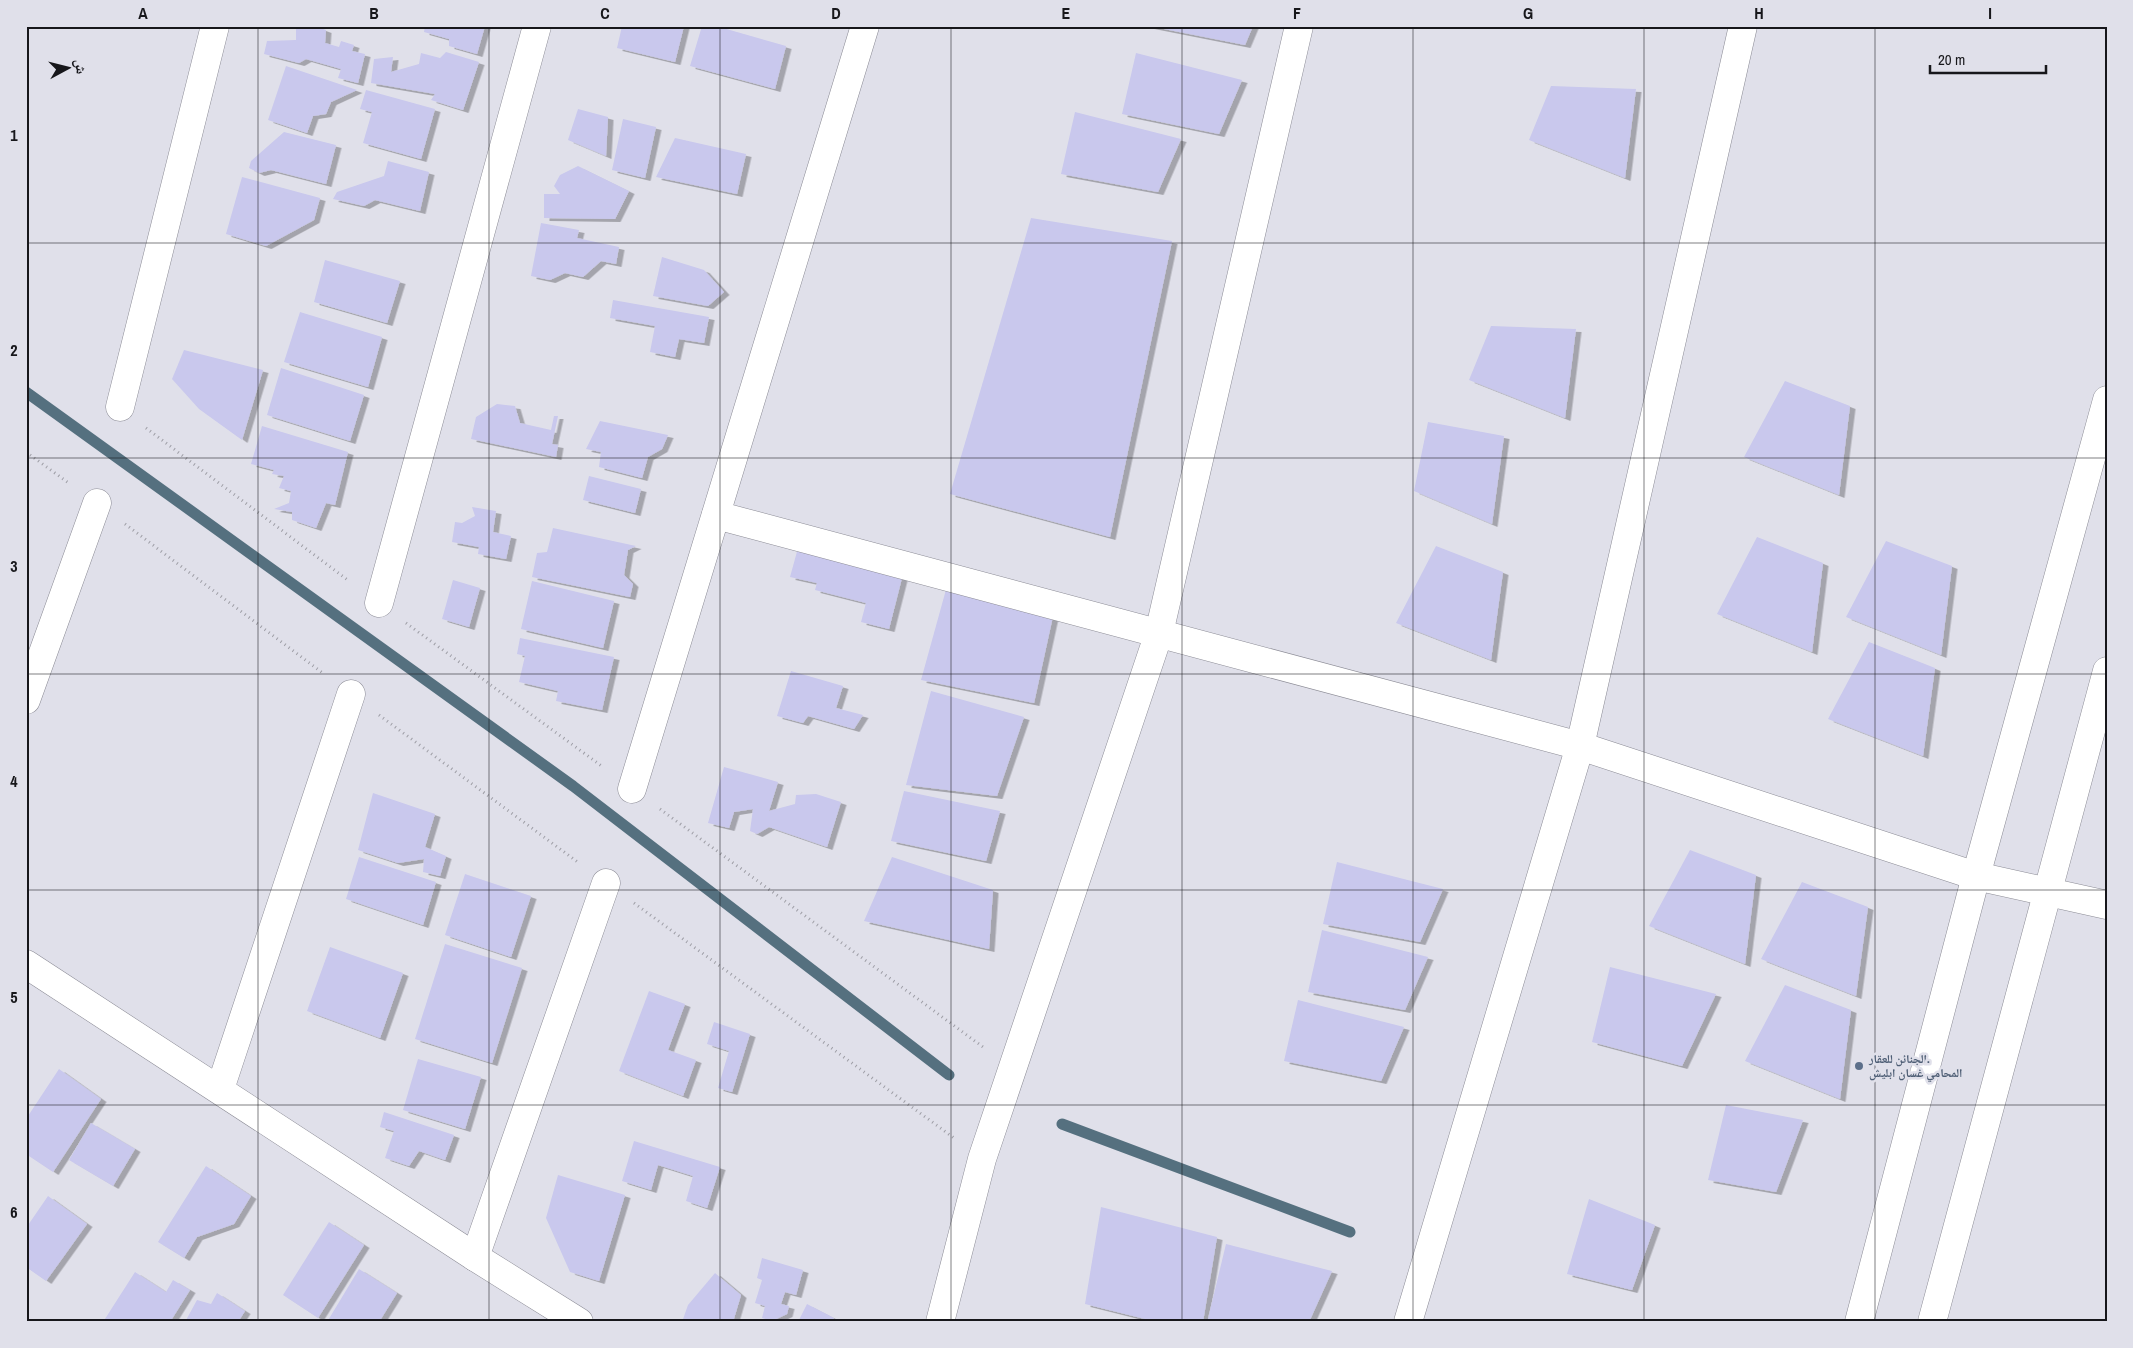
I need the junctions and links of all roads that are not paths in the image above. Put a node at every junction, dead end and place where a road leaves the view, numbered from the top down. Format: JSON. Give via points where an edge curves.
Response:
{"nodes":[{"id":1,"x":215,"y":26,"type":"edge"},
{"id":2,"x":537,"y":26,"type":"edge"},
{"id":3,"x":864,"y":26,"type":"edge"},
{"id":4,"x":1299,"y":26,"type":"edge"},
{"id":5,"x":1743,"y":26,"type":"edge"},
{"id":6,"x":2107,"y":400,"type":"edge"},
{"id":7,"x":120,"y":407,"type":"road end"},
{"id":8,"x":97,"y":504,"type":"road end"},
{"id":9,"x":716,"y":514,"type":"junction"},
{"id":10,"x":378,"y":603,"type":"road end"},
{"id":11,"x":1159,"y":633,"type":"junction"},
{"id":12,"x":2107,"y":671,"type":"edge"},
{"id":13,"x":351,"y":694,"type":"road end"},
{"id":14,"x":26,"y":700,"type":"edge"},
{"id":15,"x":1580,"y":746,"type":"junction"},
{"id":16,"x":632,"y":788,"type":"road end"},
{"id":17,"x":1976,"y":876,"type":"junction"},
{"id":18,"x":606,"y":882,"type":"road end"},
{"id":19,"x":2048,"y":892,"type":"junction"},
{"id":20,"x":2107,"y":905,"type":"edge"},
{"id":21,"x":26,"y":964,"type":"edge"},
{"id":22,"x":220,"y":1089,"type":"junction"},
{"id":23,"x":475,"y":1257,"type":"junction"},
{"id":24,"x":579,"y":1322,"type":"edge"},
{"id":25,"x":940,"y":1322,"type":"edge"},
{"id":26,"x":1408,"y":1322,"type":"edge"},
{"id":27,"x":1859,"y":1322,"type":"edge"},
{"id":28,"x":1932,"y":1322,"type":"edge"}],
"edges":[{"from":1,"to":7,"type":"street"},
{"from":2,"to":10,"type":"street"},
{"from":3,"to":9,"type":"street"},
{"from":4,"to":11,"type":"street"},
{"from":5,"to":15,"type":"street"},
{"from":6,"to":17,"type":"street"},
{"from":8,"to":14,"type":"street"},
{"from":9,"to":11,"type":"street"},
{"from":9,"to":16,"type":"street"},
{"from":11,"to":15,"type":"street"},
{"from":11,"to":25,"type":"street","via":[[982,1159]]},
{"from":12,"to":19,"type":"street"},
{"from":13,"to":22,"type":"street"},
{"from":15,"to":17,"type":"street"},
{"from":15,"to":26,"type":"street"},
{"from":17,"to":19,"type":"street"},
{"from":17,"to":27,"type":"street"},
{"from":18,"to":23,"type":"street"},
{"from":19,"to":20,"type":"street"},
{"from":19,"to":28,"type":"street"},
{"from":21,"to":22,"type":"street"},
{"from":22,"to":23,"type":"street"},
{"from":23,"to":24,"type":"street"}]}
